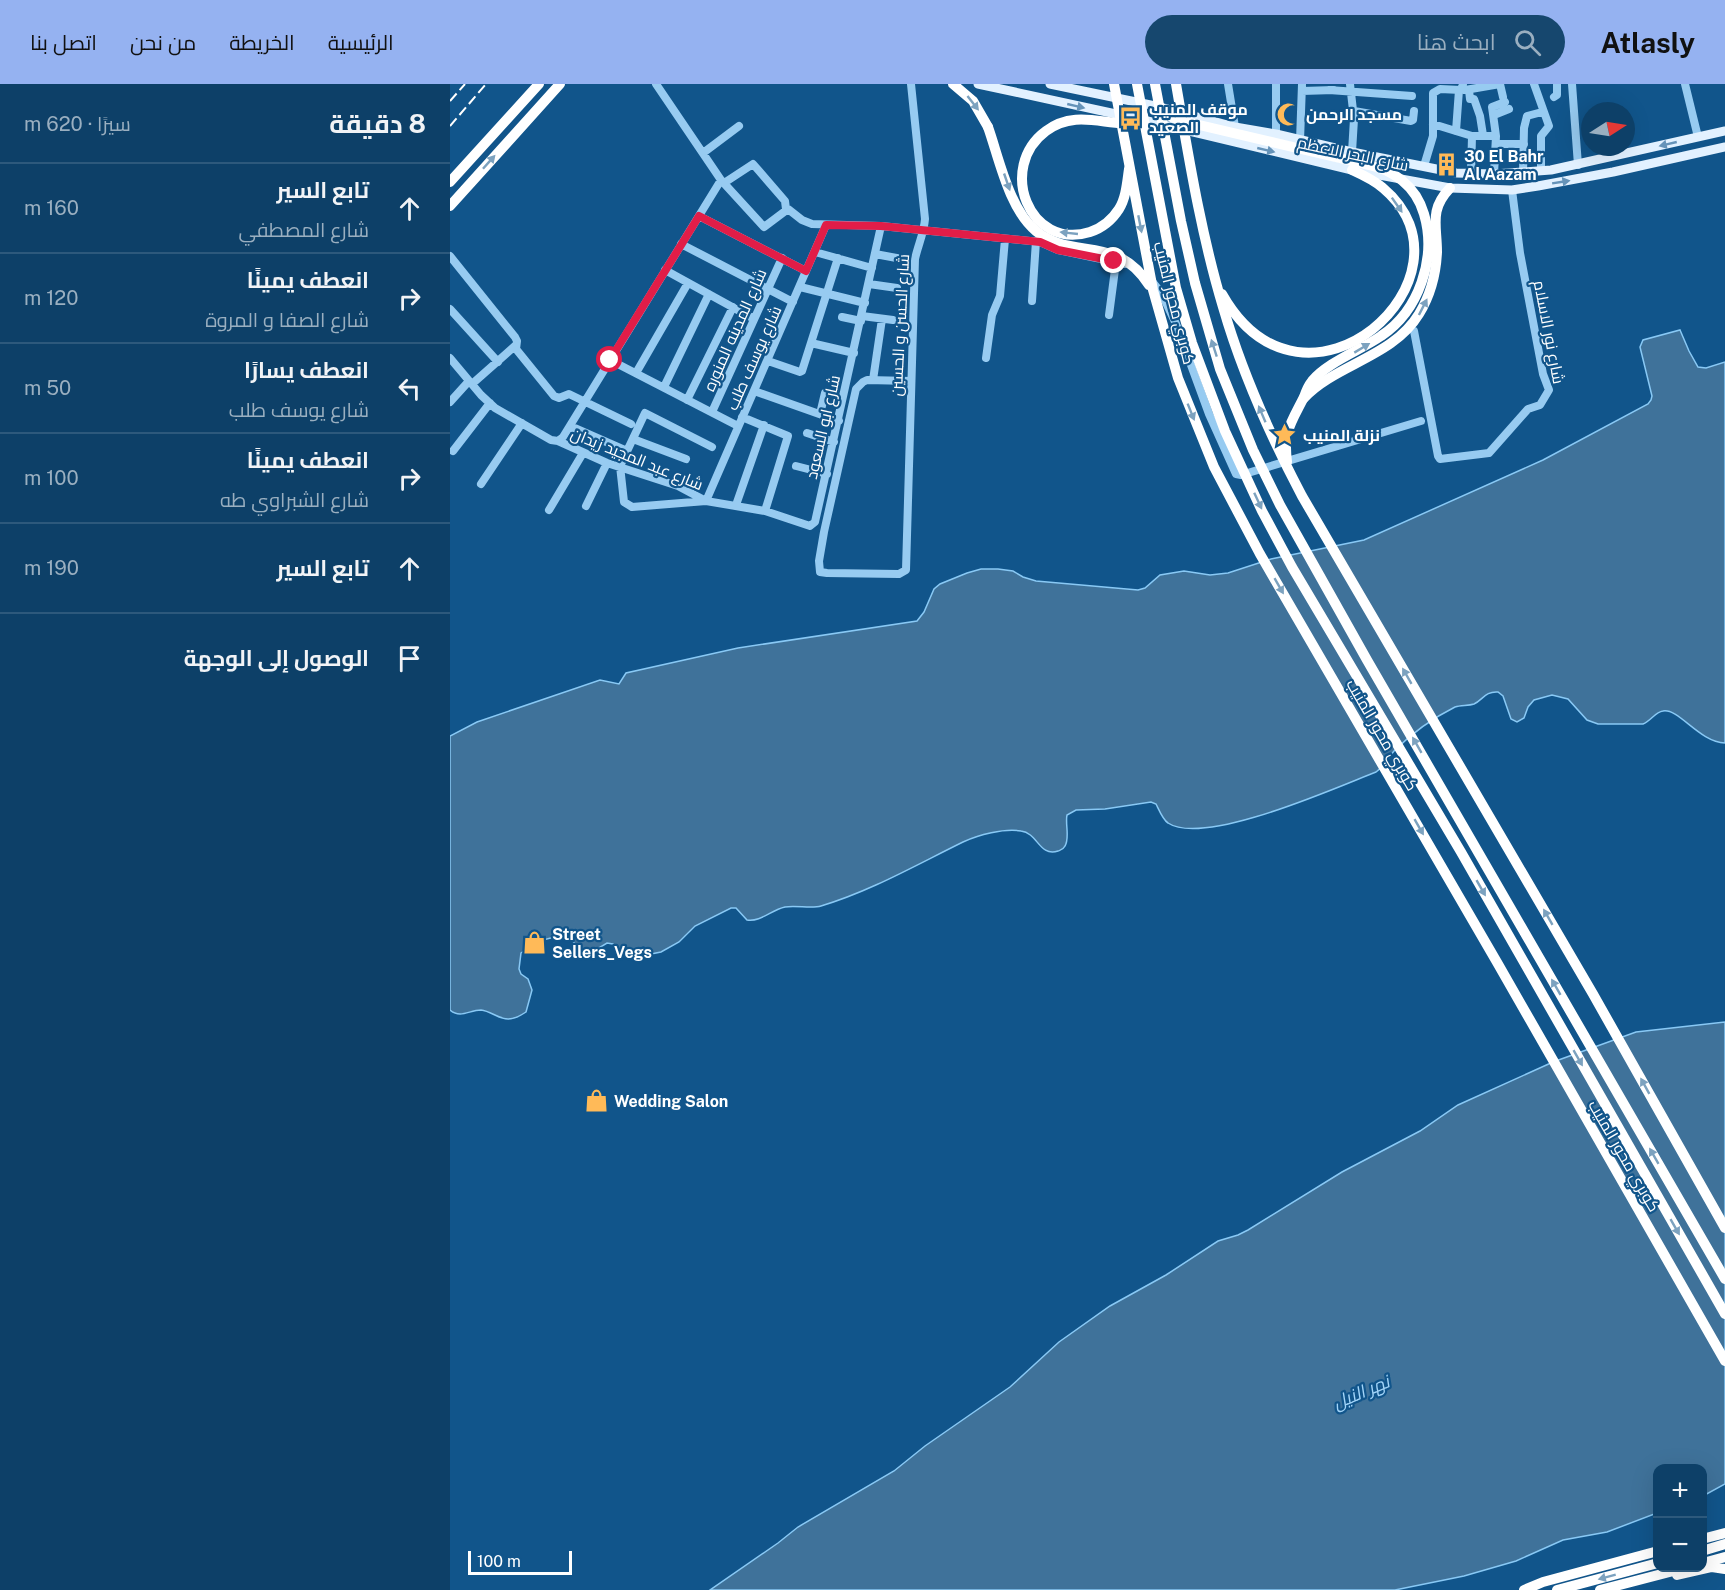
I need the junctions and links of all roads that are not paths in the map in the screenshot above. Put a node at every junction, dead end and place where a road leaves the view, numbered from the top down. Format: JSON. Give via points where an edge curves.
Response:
{"nodes":[{"id":1,"x":539,"y":84,"type":"edge"},
{"id":2,"x":560,"y":84,"type":"edge"},
{"id":3,"x":656,"y":84,"type":"edge"},
{"id":4,"x":911,"y":84,"type":"edge"},
{"id":5,"x":953,"y":84,"type":"edge"},
{"id":6,"x":978,"y":84,"type":"edge"},
{"id":7,"x":1049,"y":84,"type":"edge"},
{"id":8,"x":1114,"y":84,"type":"edge"},
{"id":9,"x":1137,"y":84,"type":"edge"},
{"id":10,"x":1155,"y":84,"type":"edge"},
{"id":11,"x":1176,"y":84,"type":"edge"},
{"id":12,"x":1228,"y":84,"type":"edge"},
{"id":13,"x":1276,"y":84,"type":"edge"},
{"id":14,"x":1500,"y":84,"type":"edge"},
{"id":15,"x":1534,"y":84,"type":"edge"},
{"id":16,"x":1557,"y":84,"type":"edge"},
{"id":17,"x":1572,"y":84,"type":"edge"},
{"id":18,"x":1685,"y":84,"type":"edge"},
{"id":19,"x":1024,"y":88,"type":"edge"},
{"id":20,"x":1302,"y":88,"type":"edge"},
{"id":21,"x":1350,"y":88,"type":"edge"},
{"id":22,"x":1463,"y":88,"type":"edge"},
{"id":23,"x":1412,"y":96,"type":"dead end"},
{"id":24,"x":1554,"y":97,"type":"dead end"},
{"id":25,"x":1045,"y":99,"type":"junction"},
{"id":26,"x":1160,"y":106,"type":"junction"},
{"id":27,"x":1354,"y":111,"type":"junction"},
{"id":28,"x":1414,"y":111,"type":"dead end"},
{"id":29,"x":1542,"y":112,"type":"junction"},
{"id":30,"x":1139,"y":119,"type":"junction"},
{"id":31,"x":1433,"y":124,"type":"junction"},
{"id":32,"x":739,"y":126,"type":"dead end"},
{"id":33,"x":1235,"y":127,"type":"junction"},
{"id":34,"x":1456,"y":131,"type":"junction"},
{"id":35,"x":1725,"y":131,"type":"edge"},
{"id":36,"x":1469,"y":132,"type":"junction"},
{"id":37,"x":1276,"y":134,"type":"junction"},
{"id":38,"x":1483,"y":135,"type":"junction"},
{"id":39,"x":1698,"y":137,"type":"junction"},
{"id":40,"x":1496,"y":140,"type":"junction"},
{"id":41,"x":1300,"y":141,"type":"junction"},
{"id":42,"x":1524,"y":144,"type":"junction"},
{"id":43,"x":1725,"y":147,"type":"edge"},
{"id":44,"x":1352,"y":152,"type":"junction"},
{"id":45,"x":703,"y":153,"type":"junction"},
{"id":46,"x":1578,"y":165,"type":"junction"},
{"id":47,"x":1424,"y":166,"type":"junction"},
{"id":48,"x":1130,"y":169,"type":"junction"},
{"id":49,"x":1352,"y":170,"type":"junction"},
{"id":50,"x":1541,"y":171,"type":"junction"},
{"id":51,"x":1523,"y":173,"type":"junction"},
{"id":52,"x":1494,"y":174,"type":"junction"},
{"id":53,"x":1471,"y":175,"type":"junction"},
{"id":54,"x":450,"y":182,"type":"edge"},
{"id":55,"x":723,"y":182,"type":"junction"},
{"id":56,"x":1450,"y":188,"type":"junction"},
{"id":57,"x":1512,"y":190,"type":"junction"},
{"id":58,"x":450,"y":206,"type":"edge"},
{"id":59,"x":786,"y":209,"type":"junction"},
{"id":60,"x":699,"y":216,"type":"junction"},
{"id":61,"x":826,"y":225,"type":"junction"},
{"id":62,"x":881,"y":226,"type":"junction"},
{"id":63,"x":924,"y":232,"type":"junction"},
{"id":64,"x":1005,"y":239,"type":"junction"},
{"id":65,"x":1036,"y":242,"type":"junction"},
{"id":66,"x":681,"y":244,"type":"junction"},
{"id":67,"x":815,"y":252,"type":"junction"},
{"id":68,"x":875,"y":254,"type":"junction"},
{"id":69,"x":450,"y":256,"type":"edge"},
{"id":70,"x":782,"y":258,"type":"junction"},
{"id":71,"x":837,"y":258,"type":"junction"},
{"id":72,"x":902,"y":259,"type":"dead end"},
{"id":73,"x":1116,"y":262,"type":"junction"},
{"id":74,"x":872,"y":268,"type":"junction"},
{"id":75,"x":665,"y":270,"type":"junction"},
{"id":76,"x":806,"y":271,"type":"junction"},
{"id":77,"x":1215,"y":280,"type":"junction"},
{"id":78,"x":688,"y":283,"type":"junction"},
{"id":79,"x":869,"y":284,"type":"junction"},
{"id":80,"x":800,"y":287,"type":"junction"},
{"id":81,"x":897,"y":288,"type":"dead end"},
{"id":82,"x":768,"y":290,"type":"junction"},
{"id":83,"x":1153,"y":290,"type":"junction"},
{"id":84,"x":709,"y":294,"type":"junction"},
{"id":85,"x":826,"y":294,"type":"junction"},
{"id":86,"x":1032,"y":301,"type":"dead end"},
{"id":87,"x":793,"y":302,"type":"junction"},
{"id":88,"x":865,"y":303,"type":"junction"},
{"id":89,"x":733,"y":307,"type":"junction"},
{"id":90,"x":450,"y":309,"type":"edge"},
{"id":91,"x":1109,"y":315,"type":"dead end"},
{"id":92,"x":842,"y":317,"type":"dead end"},
{"id":93,"x":754,"y":319,"type":"junction"},
{"id":94,"x":862,"y":319,"type":"junction"},
{"id":95,"x":882,"y":319,"type":"junction"},
{"id":96,"x":893,"y":320,"type":"dead end"},
{"id":97,"x":1414,"y":331,"type":"dead end"},
{"id":98,"x":811,"y":343,"type":"junction"},
{"id":99,"x":516,"y":345,"type":"junction"},
{"id":100,"x":854,"y":353,"type":"junction"},
{"id":101,"x":450,"y":358,"type":"edge"},
{"id":102,"x":986,"y":358,"type":"dead end"},
{"id":103,"x":610,"y":360,"type":"junction"},
{"id":104,"x":498,"y":362,"type":"junction"},
{"id":105,"x":768,"y":362,"type":"junction"},
{"id":106,"x":636,"y":373,"type":"junction"},
{"id":107,"x":873,"y":380,"type":"junction"},
{"id":108,"x":911,"y":381,"type":"junction"},
{"id":109,"x":470,"y":382,"type":"junction"},
{"id":110,"x":664,"y":387,"type":"junction"},
{"id":111,"x":754,"y":391,"type":"junction"},
{"id":112,"x":825,"y":393,"type":"dead end"},
{"id":113,"x":1303,"y":398,"type":"junction"},
{"id":114,"x":687,"y":399,"type":"junction"},
{"id":115,"x":450,"y":402,"type":"edge"},
{"id":116,"x":585,"y":402,"type":"junction"},
{"id":117,"x":490,"y":403,"type":"junction"},
{"id":118,"x":712,"y":412,"type":"junction"},
{"id":119,"x":820,"y":414,"type":"junction"},
{"id":120,"x":742,"y":417,"type":"junction"},
{"id":121,"x":839,"y":421,"type":"junction"},
{"id":122,"x":1421,"y":421,"type":"dead end"},
{"id":123,"x":522,"y":423,"type":"junction"},
{"id":124,"x":631,"y":424,"type":"dead end"},
{"id":125,"x":764,"y":425,"type":"junction"},
{"id":126,"x":570,"y":426,"type":"junction"},
{"id":127,"x":738,"y":426,"type":"junction"},
{"id":128,"x":807,"y":433,"type":"dead end"},
{"id":129,"x":633,"y":439,"type":"junction"},
{"id":130,"x":558,"y":441,"type":"junction"},
{"id":131,"x":834,"y":442,"type":"junction"},
{"id":132,"x":712,"y":447,"type":"dead end"},
{"id":133,"x":453,"y":451,"type":"dead end"},
{"id":134,"x":627,"y":451,"type":"junction"},
{"id":135,"x":583,"y":453,"type":"junction"},
{"id":136,"x":686,"y":459,"type":"dead end"},
{"id":137,"x":607,"y":463,"type":"junction"},
{"id":138,"x":620,"y":466,"type":"junction"},
{"id":139,"x":796,"y":466,"type":"dead end"},
{"id":140,"x":826,"y":474,"type":"junction"},
{"id":141,"x":1290,"y":474,"type":"junction"},
{"id":142,"x":481,"y":484,"type":"dead end"},
{"id":143,"x":706,"y":501,"type":"junction"},
{"id":144,"x":736,"y":505,"type":"junction"},
{"id":145,"x":586,"y":506,"type":"dead end"},
{"id":146,"x":549,"y":510,"type":"dead end"},
{"id":147,"x":765,"y":511,"type":"junction"},
{"id":148,"x":1725,"y":1228,"type":"edge"},
{"id":149,"x":1725,"y":1279,"type":"edge"},
{"id":150,"x":1725,"y":1314,"type":"edge"},
{"id":151,"x":1725,"y":1361,"type":"edge"},
{"id":152,"x":1725,"y":1533,"type":"edge"},
{"id":153,"x":1707,"y":1538,"type":"edge"},
{"id":154,"x":1725,"y":1544,"type":"edge"},
{"id":155,"x":1707,"y":1549,"type":"edge"},
{"id":156,"x":1653,"y":1552,"type":"edge"},
{"id":157,"x":1725,"y":1557,"type":"edge"},
{"id":158,"x":1707,"y":1562,"type":"edge"},
{"id":159,"x":1707,"y":1568,"type":"edge"},
{"id":160,"x":1653,"y":1569,"type":"edge"},
{"id":161,"x":1725,"y":1569,"type":"edge"},
{"id":162,"x":1653,"y":1571,"type":"edge"},
{"id":163,"x":1672,"y":1572,"type":"edge"},
{"id":164,"x":1693,"y":1572,"type":"edge"},
{"id":165,"x":1524,"y":1590,"type":"edge"},
{"id":166,"x":1557,"y":1590,"type":"edge"},
{"id":167,"x":1600,"y":1590,"type":"edge"}],
"edges":[{"from":1,"to":54,"type":"highway"},
{"from":58,"to":2,"type":"highway","one_way":true},
{"from":3,"to":45,"type":"street"},
{"from":4,"to":63,"type":"street","name":"شارع الحسن و الحسين"},
{"from":5,"to":83,"type":"highway","one_way":true,"bridge":true,"via":[[973,101],[988,127],[1014,201],[1036,231],[1062,244],[1121,257]]},
{"from":6,"to":19,"type":"main road","name":"شارع البحر الاعظم"},
{"from":7,"to":25,"type":"main road","via":[[1044,91]]},
{"from":7,"to":26,"type":"main road","name":"شارع البحر الاعظم"},
{"from":8,"to":48,"type":"highway","name":"كوبري محور المنيب","bridge":true},
{"from":9,"to":150,"type":"highway","name":"كوبري محور المنيب","one_way":true,"bridge":true,"via":[[1176,288],[1202,372],[1254,493],[1298,578],[1461,852]]},
{"from":149,"to":10,"type":"highway","name":"كوبري محور المنيب","one_way":true,"bridge":true,"via":[[1367,660],[1253,450],[1220,369],[1195,283]]},
{"from":11,"to":77,"type":"highway","bridge":true},
{"from":12,"to":33,"type":"street"},
{"from":13,"to":37,"type":"street"},
{"from":14,"to":22,"type":"street"},
{"from":14,"to":40,"type":"street","via":[[1505,103],[1494,115]]},
{"from":15,"to":29,"type":"street"},
{"from":16,"to":24,"type":"street"},
{"from":17,"to":46,"type":"street"},
{"from":18,"to":39,"type":"street"},
{"from":19,"to":25,"type":"main road","name":"شارع البحر الاعظم"},
{"from":20,"to":21,"type":"street"},
{"from":20,"to":41,"type":"street"},
{"from":21,"to":23,"type":"street"},
{"from":21,"to":27,"type":"street"},
{"from":22,"to":31,"type":"street","via":[[1433,93]]},
{"from":22,"to":34,"type":"street"},
{"from":22,"to":38,"type":"street","via":[[1474,99]]},
{"from":25,"to":30,"type":"main road","name":"شارع البحر الاعظم","one_way":true},
{"from":26,"to":33,"type":"main road","name":"شارع البحر الاعظم"},
{"from":113,"to":26,"type":"highway","one_way":true,"bridge":true,"via":[[1320,374],[1383,335],[1411,305],[1423,280],[1427,252],[1422,208],[1409,186],[1389,171],[1178,120]]},
{"from":27,"to":28,"type":"street","via":[[1412,121]]},
{"from":27,"to":44,"type":"street"},
{"from":29,"to":42,"type":"street","via":[[1527,117]]},
{"from":29,"to":50,"type":"street","via":[[1549,126],[1541,136]]},
{"from":48,"to":30,"type":"highway","one_way":true,"via":[[1119,209],[1103,225],[1082,234],[1050,228],[1034,215],[1024,197],[1023,164],[1040,135],[1068,120],[1091,118],[1129,123]]},
{"from":30,"to":49,"type":"main road","name":"شارع البحر الاعظم","one_way":true},
{"from":31,"to":34,"type":"street"},
{"from":31,"to":47,"type":"street"},
{"from":32,"to":45,"type":"street"},
{"from":33,"to":37,"type":"main road","name":"شارع البحر الاعظم"},
{"from":34,"to":36,"type":"street"},
{"from":35,"to":39,"type":"main road","name":"شارع البحر الاعظم"},
{"from":36,"to":38,"type":"street"},
{"from":36,"to":53,"type":"street"},
{"from":37,"to":41,"type":"main road","name":"شارع البحر الاعظم"},
{"from":38,"to":40,"type":"street"},
{"from":39,"to":46,"type":"main road","name":"شارع البحر الاعظم","one_way":true},
{"from":40,"to":42,"type":"street"},
{"from":40,"to":52,"type":"street"},
{"from":41,"to":44,"type":"main road","name":"شارع البحر الاعظم"},
{"from":42,"to":51,"type":"street"},
{"from":57,"to":43,"type":"main road","name":"شارع البحر الاعظم","one_way":true},
{"from":44,"to":47,"type":"main road","name":"شارع البحر الاعظم"},
{"from":45,"to":55,"type":"street"},
{"from":46,"to":50,"type":"main road","name":"شارع البحر الاعظم"},
{"from":47,"to":53,"type":"main road","name":"شارع البحر الاعظم"},
{"from":48,"to":83,"type":"highway","name":"كوبري محور المنيب","one_way":true,"bridge":true},
{"from":49,"to":56,"type":"main road","name":"شارع البحر الاعظم"},
{"from":49,"to":77,"type":"highway","one_way":true,"bridge":true,"via":[[1393,197],[1407,220],[1413,247],[1410,277],[1400,300],[1385,319],[1357,339],[1329,350],[1298,353],[1256,336],[1232,310]]},
{"from":50,"to":51,"type":"main road","name":"شارع البحر الاعظم"},
{"from":51,"to":52,"type":"main road","name":"شارع البحر الاعظم"},
{"from":52,"to":53,"type":"main road","name":"شارع البحر الاعظم"},
{"from":55,"to":59,"type":"street","via":[[764,227]]},
{"from":55,"to":59,"type":"street","via":[[753,164],[785,201]]},
{"from":55,"to":60,"type":"street"},
{"from":56,"to":57,"type":"main road","name":"شارع البحر الاعظم"},
{"from":113,"to":56,"type":"highway","one_way":true,"via":[[1320,383],[1365,359],[1407,329],[1418,316],[1435,268],[1435,213]]},
{"from":57,"to":97,"type":"street","name":"شارع نور الاسلام","via":[[1520,254],[1549,390],[1540,405],[1528,409],[1489,453],[1440,459]]},
{"from":59,"to":61,"type":"street","via":[[807,222]]},
{"from":60,"to":66,"type":"street"},
{"from":60,"to":70,"type":"street"},
{"from":61,"to":62,"type":"street"},
{"from":61,"to":67,"type":"street","name":"شارع يوسف طلب"},
{"from":62,"to":63,"type":"street"},
{"from":62,"to":68,"type":"street","name":"شارع ابو السعود"},
{"from":63,"to":64,"type":"street"},
{"from":63,"to":108,"type":"street","name":"شارع الحسن و الحسين","via":[[915,260]]},
{"from":64,"to":65,"type":"street"},
{"from":64,"to":102,"type":"street","via":[[1000,296],[992,315]]},
{"from":65,"to":73,"type":"street"},
{"from":65,"to":86,"type":"street"},
{"from":66,"to":75,"type":"street"},
{"from":66,"to":82,"type":"street"},
{"from":67,"to":71,"type":"street"},
{"from":67,"to":76,"type":"street","name":"شارع يوسف طلب"},
{"from":68,"to":72,"type":"street"},
{"from":68,"to":74,"type":"street","name":"شارع ابو السعود"},
{"from":69,"to":99,"type":"street","via":[[515,337]]},
{"from":70,"to":76,"type":"street"},
{"from":70,"to":82,"type":"street","name":"شارع المدينه المنوره"},
{"from":71,"to":74,"type":"street"},
{"from":71,"to":85,"type":"street"},
{"from":73,"to":91,"type":"street"},
{"from":73,"to":122,"type":"street","via":[[1142,273],[1162,294],[1236,474],[1241,476]]},
{"from":74,"to":79,"type":"street","name":"شارع ابو السعود"},
{"from":75,"to":78,"type":"street"},
{"from":75,"to":103,"type":"street"},
{"from":76,"to":80,"type":"street","name":"شارع يوسف طلب"},
{"from":141,"to":77,"type":"highway","one_way":true,"bridge":true,"via":[[1245,374]]},
{"from":78,"to":84,"type":"street"},
{"from":78,"to":106,"type":"street"},
{"from":79,"to":81,"type":"street"},
{"from":79,"to":88,"type":"street","name":"شارع ابو السعود"},
{"from":80,"to":85,"type":"street"},
{"from":80,"to":87,"type":"street","name":"شارع يوسف طلب"},
{"from":82,"to":87,"type":"street"},
{"from":82,"to":93,"type":"street","name":"شارع المدينه المنوره"},
{"from":83,"to":151,"type":"highway","name":"كوبري محور المنيب","one_way":true,"bridge":true,"via":[[1189,408],[1244,526]]},
{"from":84,"to":89,"type":"street"},
{"from":84,"to":110,"type":"street"},
{"from":85,"to":88,"type":"street"},
{"from":85,"to":98,"type":"street"},
{"from":87,"to":105,"type":"street","name":"شارع يوسف طلب"},
{"from":88,"to":94,"type":"street","name":"شارع ابو السعود"},
{"from":89,"to":93,"type":"street"},
{"from":89,"to":114,"type":"street"},
{"from":90,"to":104,"type":"street"},
{"from":92,"to":94,"type":"street"},
{"from":93,"to":118,"type":"street","name":"شارع المدينه المنوره"},
{"from":94,"to":95,"type":"street"},
{"from":94,"to":100,"type":"street","name":"شارع ابو السعود"},
{"from":95,"to":96,"type":"street"},
{"from":95,"to":107,"type":"street"},
{"from":98,"to":100,"type":"street"},
{"from":98,"to":105,"type":"street","via":[[802,371]]},
{"from":99,"to":104,"type":"street"},
{"from":99,"to":116,"type":"street","via":[[554,396],[569,394]]},
{"from":100,"to":121,"type":"street","name":"شارع ابو السعود"},
{"from":101,"to":109,"type":"street"},
{"from":103,"to":106,"type":"street"},
{"from":103,"to":116,"type":"street"},
{"from":104,"to":109,"type":"street"},
{"from":105,"to":111,"type":"street","name":"شارع يوسف طلب"},
{"from":106,"to":110,"type":"street"},
{"from":107,"to":108,"type":"street"},
{"from":107,"to":108,"type":"street","name":"شارع الحسن و الحسين","via":[[856,389],[824,532],[820,572],[899,574],[906,570]]},
{"from":109,"to":115,"type":"street"},
{"from":109,"to":117,"type":"street","name":"شارع عبد المجيد زيدان"},
{"from":110,"to":114,"type":"street"},
{"from":111,"to":119,"type":"street"},
{"from":111,"to":120,"type":"street","name":"شارع يوسف طلب"},
{"from":112,"to":119,"type":"street"},
{"from":113,"to":141,"type":"highway","bridge":true,"via":[[1288,429]]},
{"from":114,"to":118,"type":"street"},
{"from":116,"to":124,"type":"street"},
{"from":116,"to":126,"type":"street"},
{"from":117,"to":123,"type":"street","name":"شارع عبد المجيد زيدان"},
{"from":117,"to":133,"type":"street"},
{"from":118,"to":127,"type":"street"},
{"from":119,"to":121,"type":"street"},
{"from":120,"to":125,"type":"street"},
{"from":120,"to":127,"type":"street","name":"شارع يوسف طلب"},
{"from":121,"to":131,"type":"street","name":"شارع ابو السعود"},
{"from":123,"to":130,"type":"street","name":"شارع عبد المجيد زيدان"},
{"from":123,"to":142,"type":"street"},
{"from":125,"to":144,"type":"street"},
{"from":125,"to":147,"type":"street","via":[[788,435]]},
{"from":126,"to":130,"type":"street"},
{"from":126,"to":134,"type":"street"},
{"from":127,"to":143,"type":"street","name":"شارع يوسف طلب"},
{"from":128,"to":131,"type":"street"},
{"from":129,"to":132,"type":"street","via":[[645,413]]},
{"from":129,"to":134,"type":"street"},
{"from":129,"to":136,"type":"street"},
{"from":130,"to":135,"type":"street","name":"شارع عبد المجيد زيدان"},
{"from":131,"to":140,"type":"street","name":"شارع ابو السعود"},
{"from":134,"to":138,"type":"street"},
{"from":135,"to":137,"type":"street","name":"شارع عبد المجيد زيدان"},
{"from":135,"to":146,"type":"street"},
{"from":137,"to":138,"type":"street","name":"شارع عبد المجيد زيدان"},
{"from":137,"to":145,"type":"street"},
{"from":138,"to":143,"type":"street","name":"شارع عبد المجيد زيدان","via":[[678,486]]},
{"from":138,"to":143,"type":"street","via":[[624,502],[629,506]]},
{"from":139,"to":140,"type":"street"},
{"from":140,"to":147,"type":"street","name":"شارع ابو السعود","via":[[813,525]]},
{"from":148,"to":141,"type":"highway","one_way":true,"bridge":true},
{"from":143,"to":144,"type":"street","name":"شارع ابو السعود"},
{"from":144,"to":147,"type":"street","name":"شارع ابو السعود"},
{"from":152,"to":153,"type":"highway"},
{"from":154,"to":155,"type":"highway"},
{"from":156,"to":165,"type":"highway"},
{"from":157,"to":158,"type":"highway"},
{"from":159,"to":161,"type":"highway"},
{"from":160,"to":166,"type":"highway","one_way":true},
{"from":162,"to":167,"type":"highway"},
{"from":163,"to":164,"type":"highway"}]}
